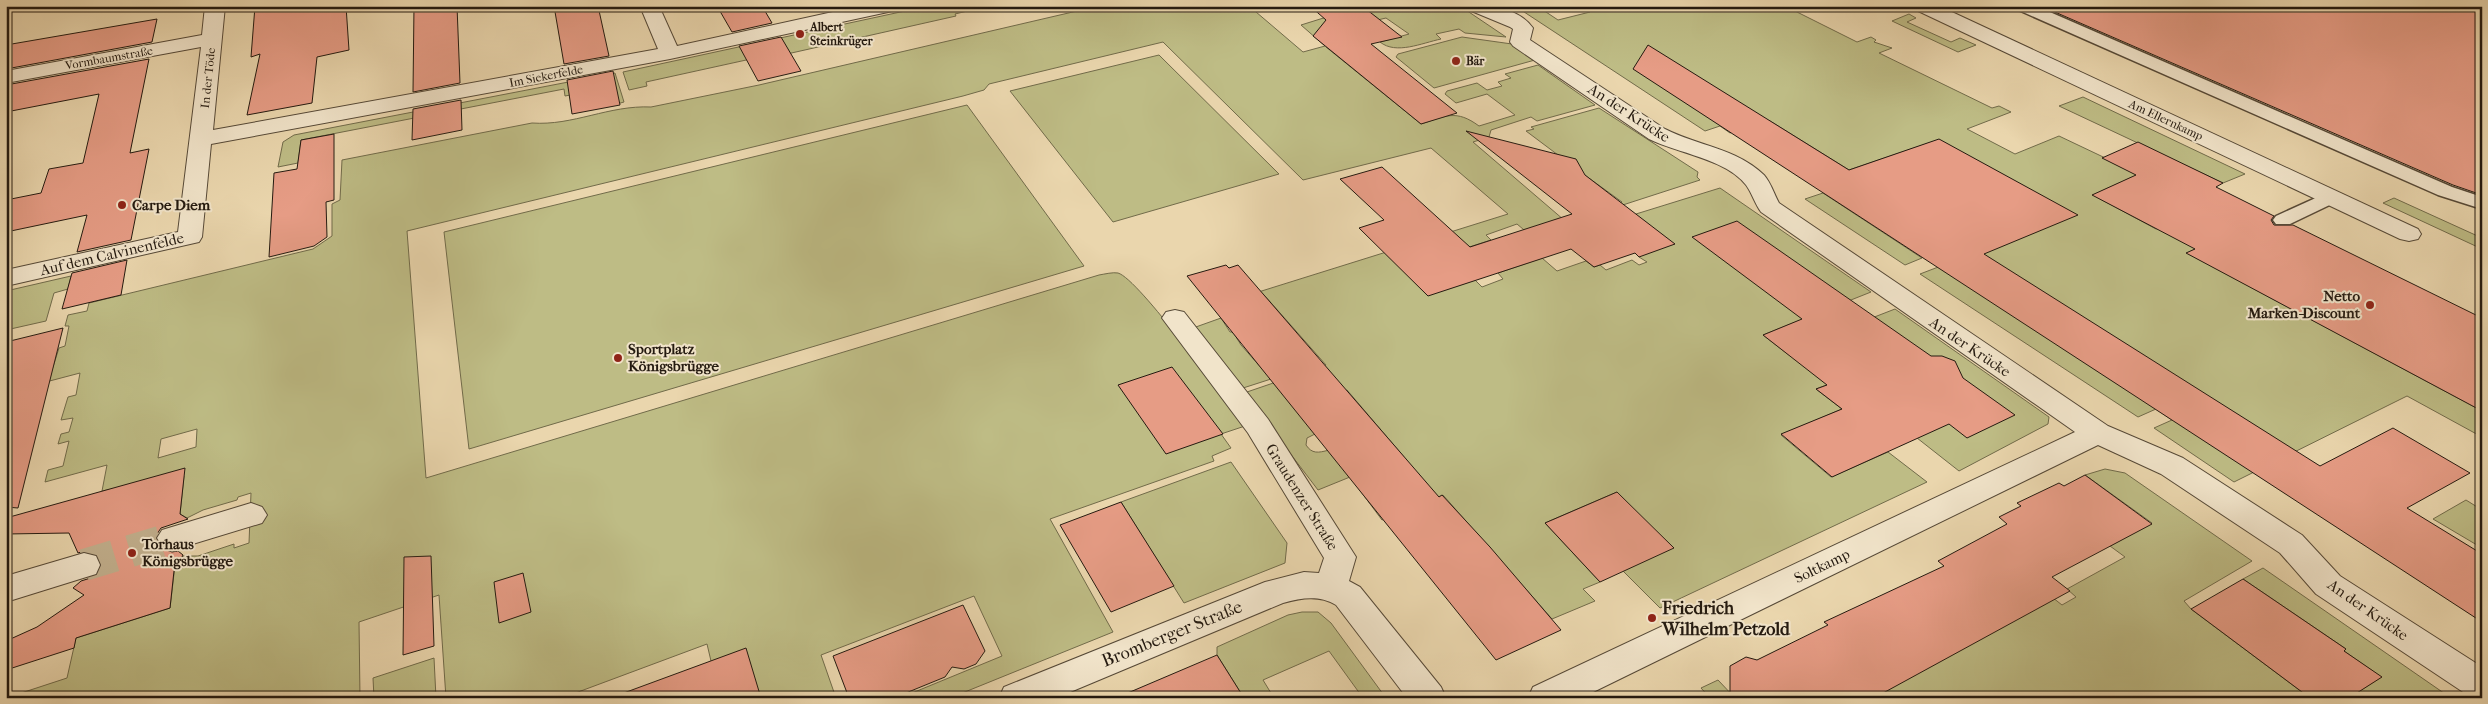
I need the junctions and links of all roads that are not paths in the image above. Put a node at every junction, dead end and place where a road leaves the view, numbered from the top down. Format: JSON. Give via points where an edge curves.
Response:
{"nodes":[{"id":1,"x":216,"y":6,"type":"edge"},
{"id":2,"x":649,"y":6,"type":"edge"},
{"id":3,"x":888,"y":6,"type":"edge"},
{"id":4,"x":1476,"y":6,"type":"edge"},
{"id":5,"x":1923,"y":6,"type":"edge"},
{"id":6,"x":2022,"y":6,"type":"edge"},
{"id":7,"x":212,"y":39,"type":"junction"},
{"id":8,"x":670,"y":53,"type":"junction"},
{"id":9,"x":6,"y":77,"type":"edge"},
{"id":10,"x":201,"y":145,"type":"junction"},
{"id":11,"x":2331,"y":197,"type":"junction"},
{"id":12,"x":2482,"y":203,"type":"edge"},
{"id":13,"x":2283,"y":220,"type":"dead end"},
{"id":14,"x":2409,"y":234,"type":"dead end"},
{"id":15,"x":6,"y":278,"type":"edge"},
{"id":16,"x":1175,"y":318,"type":"dead end"},
{"id":17,"x":2098,"y":433,"type":"junction"},
{"id":18,"x":251,"y":515,"type":"dead end"},
{"id":19,"x":173,"y":538,"type":"tunnel mouth"},
{"id":20,"x":84,"y":566,"type":"tunnel mouth"},
{"id":21,"x":1331,"y":586,"type":"junction"},
{"id":22,"x":6,"y":589,"type":"edge"},
{"id":23,"x":2482,"y":686,"type":"edge"},
{"id":24,"x":1419,"y":695,"type":"edge"},
{"id":25,"x":1016,"y":698,"type":"edge"},
{"id":26,"x":1546,"y":698,"type":"edge"}],
"edges":[{"from":1,"to":7,"type":"street","name":"In der Töde"},
{"from":2,"to":8,"type":"street"},
{"from":3,"to":8,"type":"street","name":"Im Siekerfelde"},
{"from":4,"to":17,"type":"street","name":"An der Krücke","via":[[1514,20],[1523,28],[1520,42],[1657,134],[1675,143],[1714,153],[1745,172],[1756,181],[1769,207]]},
{"from":5,"to":11,"type":"street","name":"Am Ellernkamp"},
{"from":6,"to":12,"type":"lane","via":[[2445,191]]},
{"from":7,"to":9,"type":"street","name":"Vormbaumstraße"},
{"from":7,"to":10,"type":"street","name":"In der Töde"},
{"from":8,"to":10,"type":"street","name":"Im Siekerfelde"},
{"from":10,"to":15,"type":"street","name":"Auf dem Calvinenfelde","via":[[190,236]]},
{"from":11,"to":13,"type":"lane"},
{"from":11,"to":14,"type":"street","name":"Am Ellernkamp"},
{"from":16,"to":21,"type":"street","name":"Graudenzer Straße","via":[[1258,426],[1340,557]]},
{"from":17,"to":23,"type":"street","name":"An der Krücke","via":[[2172,466],[2291,544],[2328,585]]},
{"from":17,"to":26,"type":"street","name":"Soltkamp"},
{"from":18,"to":19,"type":"street"},
{"from":20,"to":22,"type":"street"},
{"from":21,"to":24,"type":"street","via":[[1348,596]]},
{"from":21,"to":25,"type":"street","name":"Bromberger Straße","via":[[1304,585],[1277,591]]}]}
